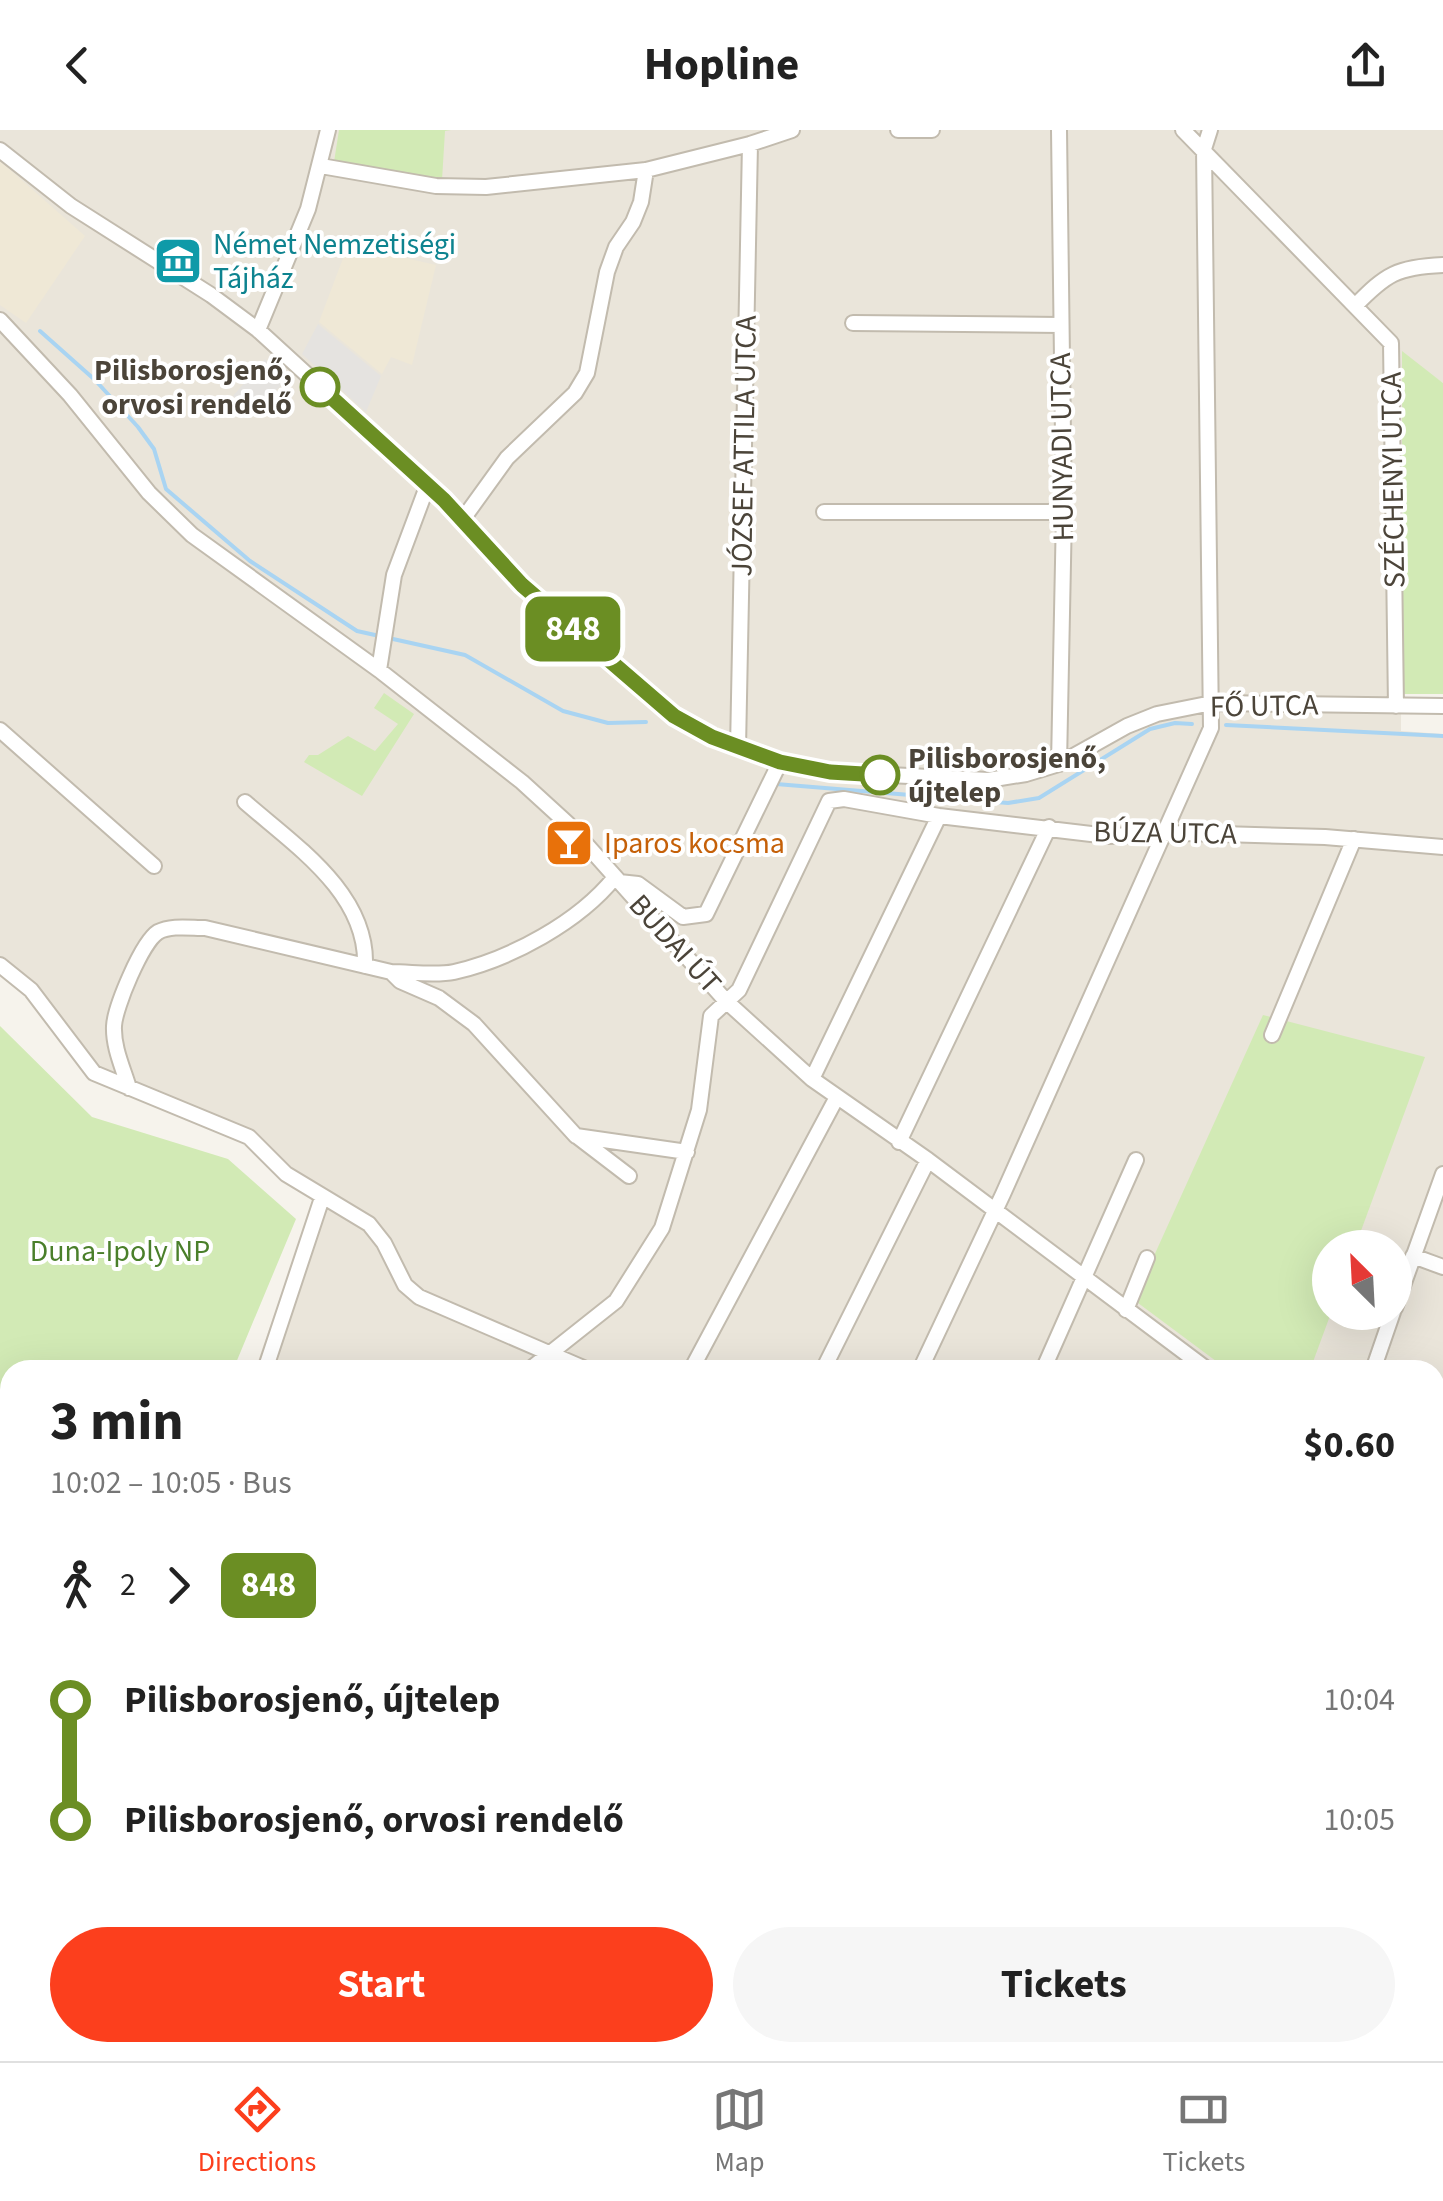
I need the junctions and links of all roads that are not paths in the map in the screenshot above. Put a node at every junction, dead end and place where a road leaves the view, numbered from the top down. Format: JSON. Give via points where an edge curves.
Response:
{"nodes":[{"id":1,"x":328,"y":130,"type":"edge"},
{"id":2,"x":792,"y":130,"type":"edge"},
{"id":3,"x":898,"y":130,"type":"edge"},
{"id":4,"x":932,"y":130,"type":"edge"},
{"id":5,"x":1059,"y":130,"type":"edge"},
{"id":6,"x":1182,"y":130,"type":"edge"},
{"id":7,"x":1210,"y":130,"type":"edge"},
{"id":8,"x":750,"y":144,"type":"junction"},
{"id":9,"x":1204,"y":149,"type":"junction"},
{"id":10,"x":0,"y":150,"type":"edge"},
{"id":11,"x":322,"y":166,"type":"junction"},
{"id":12,"x":646,"y":170,"type":"junction"},
{"id":13,"x":1443,"y":265,"type":"edge"},
{"id":14,"x":1354,"y":306,"type":"junction"},
{"id":15,"x":0,"y":320,"type":"edge"},
{"id":16,"x":854,"y":323,"type":"dead end"},
{"id":17,"x":1060,"y":325,"type":"junction"},
{"id":18,"x":258,"y":330,"type":"junction"},
{"id":19,"x":428,"y":484,"type":"junction"},
{"id":20,"x":824,"y":512,"type":"dead end"},
{"id":21,"x":1064,"y":512,"type":"junction"},
{"id":22,"x":463,"y":519,"type":"junction"},
{"id":23,"x":379,"y":670,"type":"junction"},
{"id":24,"x":1212,"y":703,"type":"junction"},
{"id":25,"x":1396,"y":706,"type":"junction"},
{"id":26,"x":1443,"y":706,"type":"edge"},
{"id":27,"x":0,"y":730,"type":"edge"},
{"id":28,"x":738,"y":748,"type":"junction"},
{"id":29,"x":780,"y":762,"type":"junction"},
{"id":30,"x":1059,"y":764,"type":"junction"},
{"id":31,"x":245,"y":802,"type":"dead end"},
{"id":32,"x":939,"y":816,"type":"junction"},
{"id":33,"x":1049,"y":827,"type":"junction"},
{"id":34,"x":1164,"y":836,"type":"junction"},
{"id":35,"x":1354,"y":840,"type":"junction"},
{"id":36,"x":1443,"y":847,"type":"edge"},
{"id":37,"x":154,"y":866,"type":"dead end"},
{"id":38,"x":617,"y":880,"type":"junction"},
{"id":39,"x":0,"y":965,"type":"edge"},
{"id":40,"x":366,"y":966,"type":"junction"},
{"id":41,"x":391,"y":972,"type":"junction"},
{"id":42,"x":726,"y":1001,"type":"junction"},
{"id":43,"x":1272,"y":1035,"type":"dead end"},
{"id":44,"x":812,"y":1080,"type":"junction"},
{"id":45,"x":129,"y":1088,"type":"junction"},
{"id":46,"x":836,"y":1096,"type":"junction"},
{"id":47,"x":576,"y":1136,"type":"junction"},
{"id":48,"x":899,"y":1142,"type":"junction"},
{"id":49,"x":687,"y":1152,"type":"junction"},
{"id":50,"x":928,"y":1160,"type":"junction"},
{"id":51,"x":1136,"y":1160,"type":"dead end"},
{"id":52,"x":1443,"y":1174,"type":"edge"},
{"id":53,"x":629,"y":1176,"type":"dead end"},
{"id":54,"x":322,"y":1198,"type":"junction"},
{"id":55,"x":996,"y":1211,"type":"junction"},
{"id":56,"x":1413,"y":1256,"type":"junction"},
{"id":57,"x":1147,"y":1258,"type":"dead end"},
{"id":58,"x":1412,"y":1259,"type":"edge"},
{"id":59,"x":1443,"y":1268,"type":"edge"},
{"id":60,"x":1084,"y":1278,"type":"junction"},
{"id":61,"x":1126,"y":1310,"type":"junction"},
{"id":62,"x":1387,"y":1330,"type":"edge"},
{"id":63,"x":547,"y":1354,"type":"junction"},
{"id":64,"x":268,"y":1360,"type":"edge"},
{"id":65,"x":540,"y":1360,"type":"edge"},
{"id":66,"x":562,"y":1360,"type":"edge"},
{"id":67,"x":696,"y":1360,"type":"edge"},
{"id":68,"x":828,"y":1360,"type":"edge"},
{"id":69,"x":925,"y":1360,"type":"edge"},
{"id":70,"x":1047,"y":1360,"type":"edge"},
{"id":71,"x":1194,"y":1360,"type":"edge"},
{"id":72,"x":1376,"y":1360,"type":"edge"}],
"edges":[{"from":1,"to":11,"type":"street"},
{"from":2,"to":8,"type":"street"},
{"from":3,"to":4,"type":"street"},
{"from":5,"to":17,"type":"street","name":"HUNYADI UTCA"},
{"from":6,"to":9,"type":"street","name":"SZÉCHENYI UTCA"},
{"from":7,"to":9,"type":"street"},
{"from":8,"to":12,"type":"street"},
{"from":8,"to":28,"type":"street","name":"JÓZSEF ATTILA UTCA"},
{"from":9,"to":14,"type":"street","name":"SZÉCHENYI UTCA"},
{"from":9,"to":24,"type":"street"},
{"from":10,"to":18,"type":"street","name":"FŐ UTCA","via":[[70,206]]},
{"from":11,"to":12,"type":"street","via":[[436,186],[486,187]]},
{"from":11,"to":18,"type":"street"},
{"from":12,"to":22,"type":"street","via":[[641,202],[607,272],[586,373],[575,392],[506,458]]},
{"from":13,"to":14,"type":"street","via":[[1395,271]]},
{"from":14,"to":25,"type":"street","name":"SZÉCHENYI UTCA","via":[[1391,342]]},
{"from":15,"to":23,"type":"street","name":"BUDAI ÚT","via":[[192,534]]},
{"from":16,"to":17,"type":"street"},
{"from":17,"to":21,"type":"street","name":"HUNYADI UTCA"},
{"from":18,"to":19,"type":"street","name":"FŐ UTCA"},
{"from":19,"to":22,"type":"street","name":"FŐ UTCA"},
{"from":19,"to":23,"type":"street","via":[[394,575]]},
{"from":20,"to":21,"type":"street"},
{"from":21,"to":30,"type":"street","name":"HUNYADI UTCA"},
{"from":22,"to":28,"type":"street","name":"FŐ UTCA","via":[[522,585],[674,716]]},
{"from":23,"to":38,"type":"street","name":"BUDAI ÚT","via":[[522,782]]},
{"from":24,"to":25,"type":"street","name":"FŐ UTCA"},
{"from":24,"to":30,"type":"street","name":"FŐ UTCA","via":[[1127,726]]},
{"from":24,"to":34,"type":"street","via":[[1202,755]]},
{"from":25,"to":26,"type":"street","name":"FŐ UTCA"},
{"from":27,"to":37,"type":"street"},
{"from":28,"to":29,"type":"street","name":"FŐ UTCA"},
{"from":29,"to":30,"type":"street","name":"FŐ UTCA","via":[[830,772],[988,780]]},
{"from":29,"to":38,"type":"street","via":[[706,914],[683,917],[638,884]]},
{"from":31,"to":40,"type":"street","via":[[340,890],[366,944]]},
{"from":32,"to":33,"type":"street","name":"BÚZA UTCA"},
{"from":32,"to":42,"type":"street","name":"BÚZA UTCA","via":[[828,801],[739,990]]},
{"from":32,"to":44,"type":"street"},
{"from":33,"to":34,"type":"street","name":"BÚZA UTCA"},
{"from":33,"to":48,"type":"street"},
{"from":34,"to":35,"type":"street","name":"BÚZA UTCA"},
{"from":34,"to":55,"type":"street"},
{"from":35,"to":36,"type":"street","name":"BÚZA UTCA"},
{"from":35,"to":43,"type":"street"},
{"from":38,"to":41,"type":"street","via":[[575,917],[523,947],[452,973]]},
{"from":38,"to":42,"type":"street","name":"BUDAI ÚT"},
{"from":39,"to":45,"type":"street","via":[[28,987],[92,1072]]},
{"from":40,"to":41,"type":"street"},
{"from":40,"to":45,"type":"street","via":[[205,928],[158,932],[142,948],[114,1023]]},
{"from":41,"to":47,"type":"street","via":[[474,1024]]},
{"from":42,"to":44,"type":"street","name":"BUDAI ÚT"},
{"from":42,"to":49,"type":"street","via":[[711,1016]]},
{"from":44,"to":46,"type":"street","name":"BUDAI ÚT"},
{"from":45,"to":54,"type":"street","via":[[244,1134]]},
{"from":46,"to":48,"type":"street","name":"BUDAI ÚT"},
{"from":46,"to":67,"type":"street"},
{"from":47,"to":49,"type":"street"},
{"from":47,"to":53,"type":"street"},
{"from":48,"to":50,"type":"street","name":"BUDAI ÚT"},
{"from":49,"to":63,"type":"street","via":[[662,1228],[616,1300]]},
{"from":50,"to":55,"type":"street","name":"BUDAI ÚT"},
{"from":50,"to":68,"type":"street"},
{"from":51,"to":60,"type":"street"},
{"from":52,"to":56,"type":"street"},
{"from":54,"to":63,"type":"street","via":[[377,1232],[401,1280],[419,1297]]},
{"from":54,"to":64,"type":"street"},
{"from":55,"to":60,"type":"street","name":"BUDAI ÚT"},
{"from":55,"to":69,"type":"street"},
{"from":56,"to":58,"type":"street"},
{"from":56,"to":59,"type":"street"},
{"from":57,"to":61,"type":"street"},
{"from":60,"to":61,"type":"street","name":"BUDAI ÚT"},
{"from":60,"to":70,"type":"street"},
{"from":61,"to":71,"type":"street","name":"BUDAI ÚT"},
{"from":62,"to":72,"type":"street"},
{"from":63,"to":65,"type":"street"},
{"from":63,"to":66,"type":"street"}]}
